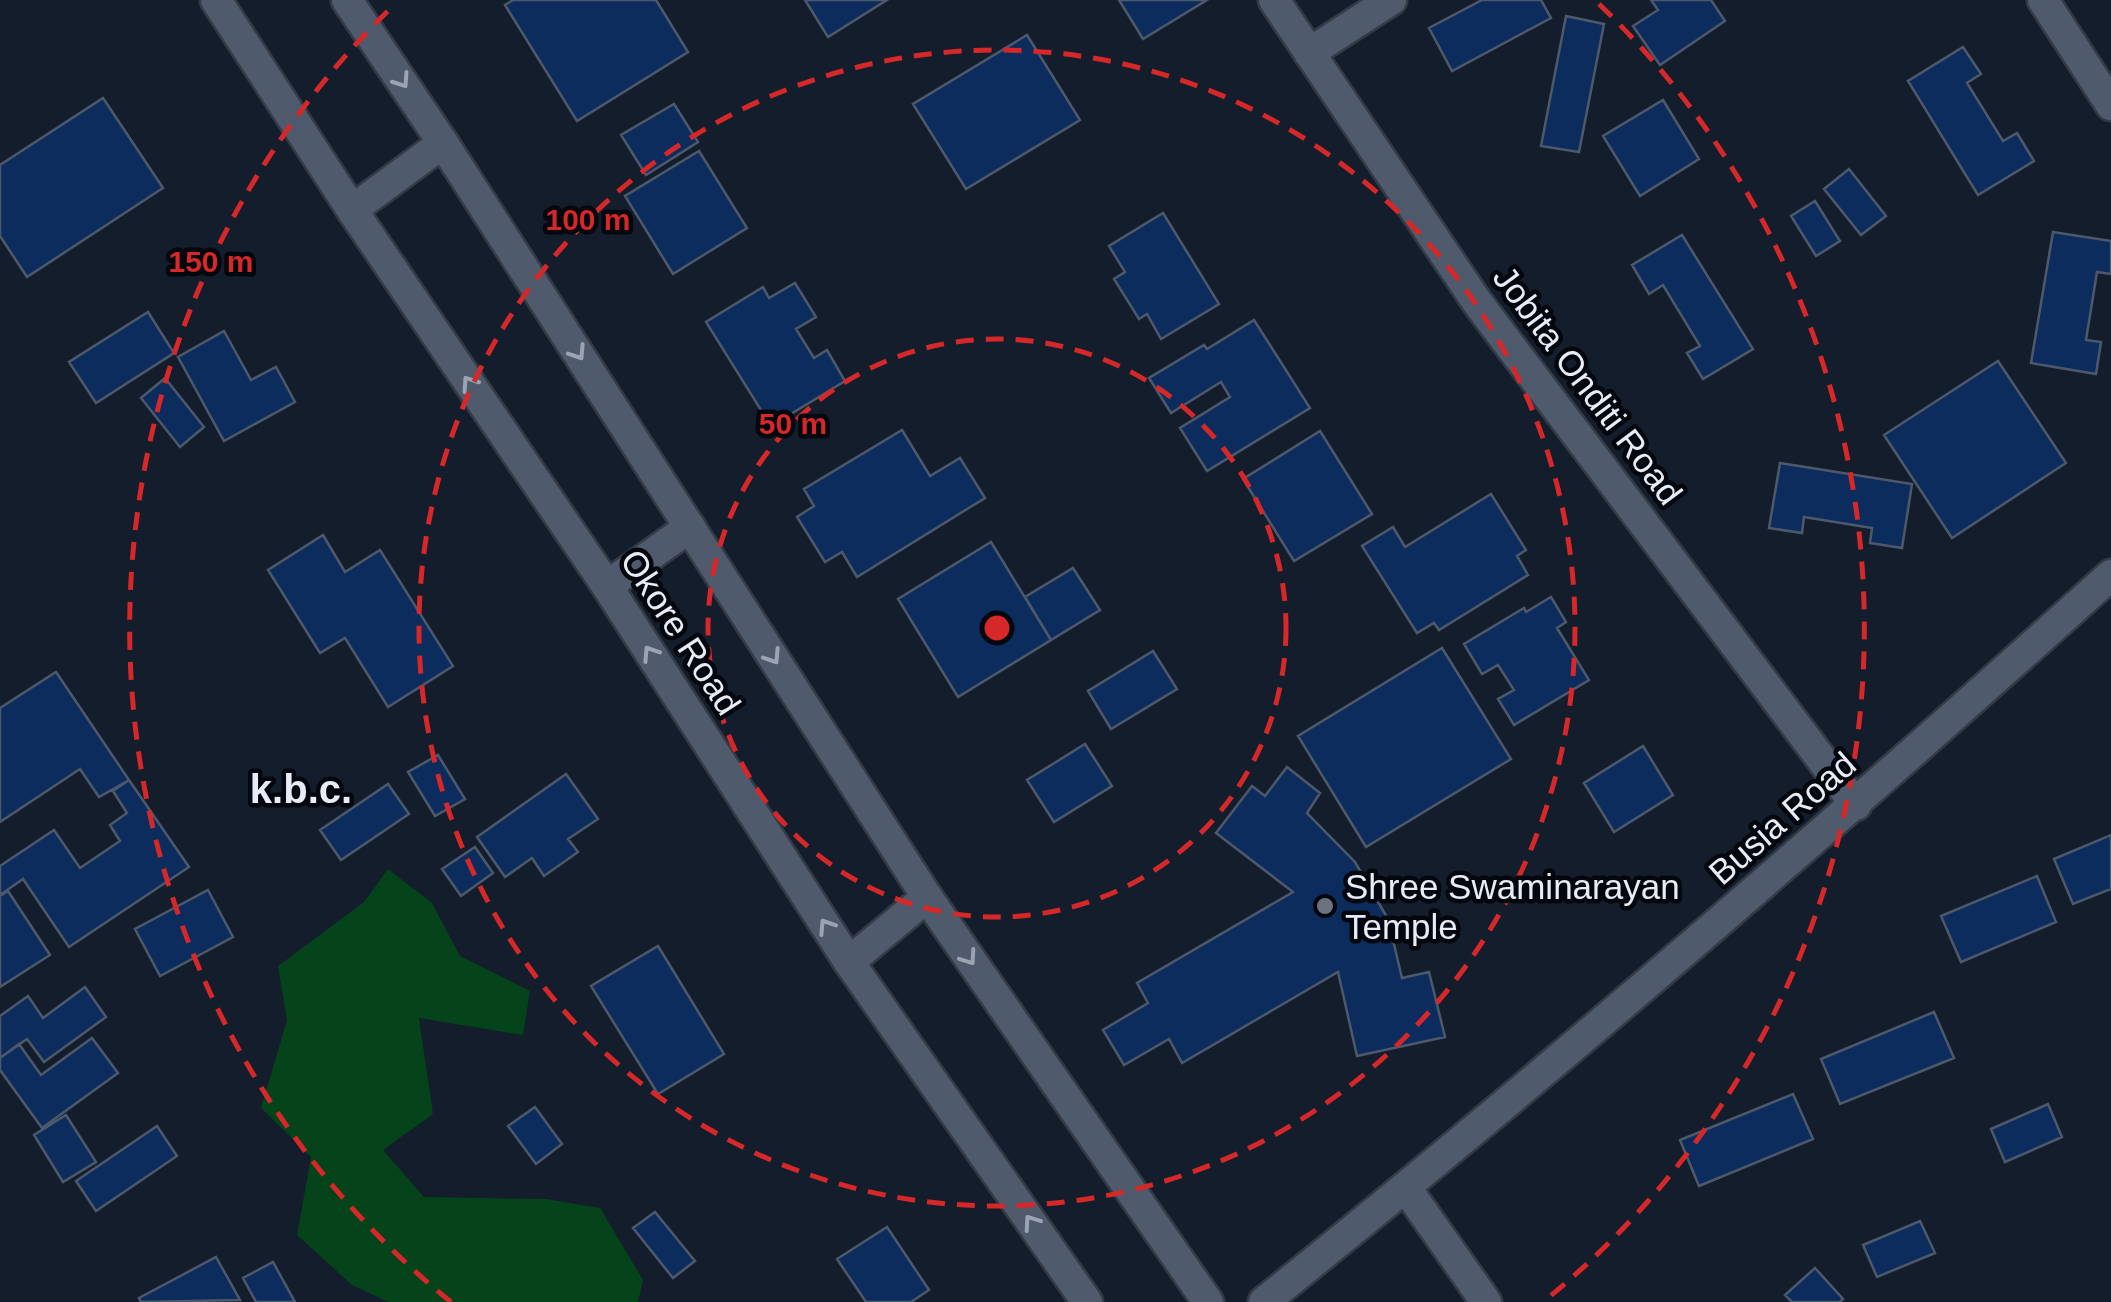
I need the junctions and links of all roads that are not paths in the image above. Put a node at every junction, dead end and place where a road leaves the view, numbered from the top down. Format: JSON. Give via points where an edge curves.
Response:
{"nodes":[{"id":1,"x":216,"y":0,"type":"edge"},
{"id":2,"x":347,"y":0,"type":"edge"},
{"id":3,"x":1274,"y":0,"type":"edge"},
{"id":4,"x":1391,"y":0,"type":"edge"},
{"id":5,"x":2043,"y":0,"type":"edge"},
{"id":6,"x":1309,"y":53,"type":"junction"},
{"id":7,"x":2111,"y":105,"type":"edge"},
{"id":8,"x":444,"y":143,"type":"junction"},
{"id":9,"x":352,"y":210,"type":"junction"},
{"id":10,"x":690,"y":528,"type":"junction"},
{"id":11,"x":2111,"y":574,"type":"edge"},
{"id":12,"x":607,"y":586,"type":"junction"},
{"id":13,"x":1856,"y":805,"type":"junction"},
{"id":14,"x":926,"y":897,"type":"junction"},
{"id":15,"x":849,"y":962,"type":"junction"},
{"id":16,"x":1406,"y":1188,"type":"junction"},
{"id":17,"x":1087,"y":1302,"type":"edge"},
{"id":18,"x":1208,"y":1302,"type":"edge"},
{"id":19,"x":1264,"y":1302,"type":"edge"},
{"id":20,"x":1486,"y":1302,"type":"edge"}],
"edges":[{"from":1,"to":9,"type":"street","name":"Okore Road"},
{"from":2,"to":8,"type":"street","name":"Okore Road","one_way":true},
{"from":3,"to":6,"type":"street","name":"Jobita Onditi Road"},
{"from":4,"to":6,"type":"street"},
{"from":5,"to":7,"type":"street"},
{"from":6,"to":13,"type":"street","name":"Jobita Onditi Road","via":[[1477,302]]},
{"from":8,"to":9,"type":"street"},
{"from":8,"to":10,"type":"street","name":"Okore Road","one_way":true},
{"from":12,"to":9,"type":"street","name":"Okore Road","one_way":true},
{"from":10,"to":12,"type":"street"},
{"from":10,"to":14,"type":"street","name":"Okore Road","one_way":true},
{"from":11,"to":13,"type":"street","name":"Busia Road"},
{"from":15,"to":12,"type":"street","name":"Okore Road","one_way":true},
{"from":13,"to":16,"type":"street","name":"Busia Road"},
{"from":14,"to":15,"type":"street"},
{"from":14,"to":18,"type":"street","name":"Okore Road","one_way":true},
{"from":17,"to":15,"type":"street","name":"Okore Road","one_way":true},
{"from":16,"to":19,"type":"street","name":"Busia Road"},
{"from":16,"to":20,"type":"street"}]}
